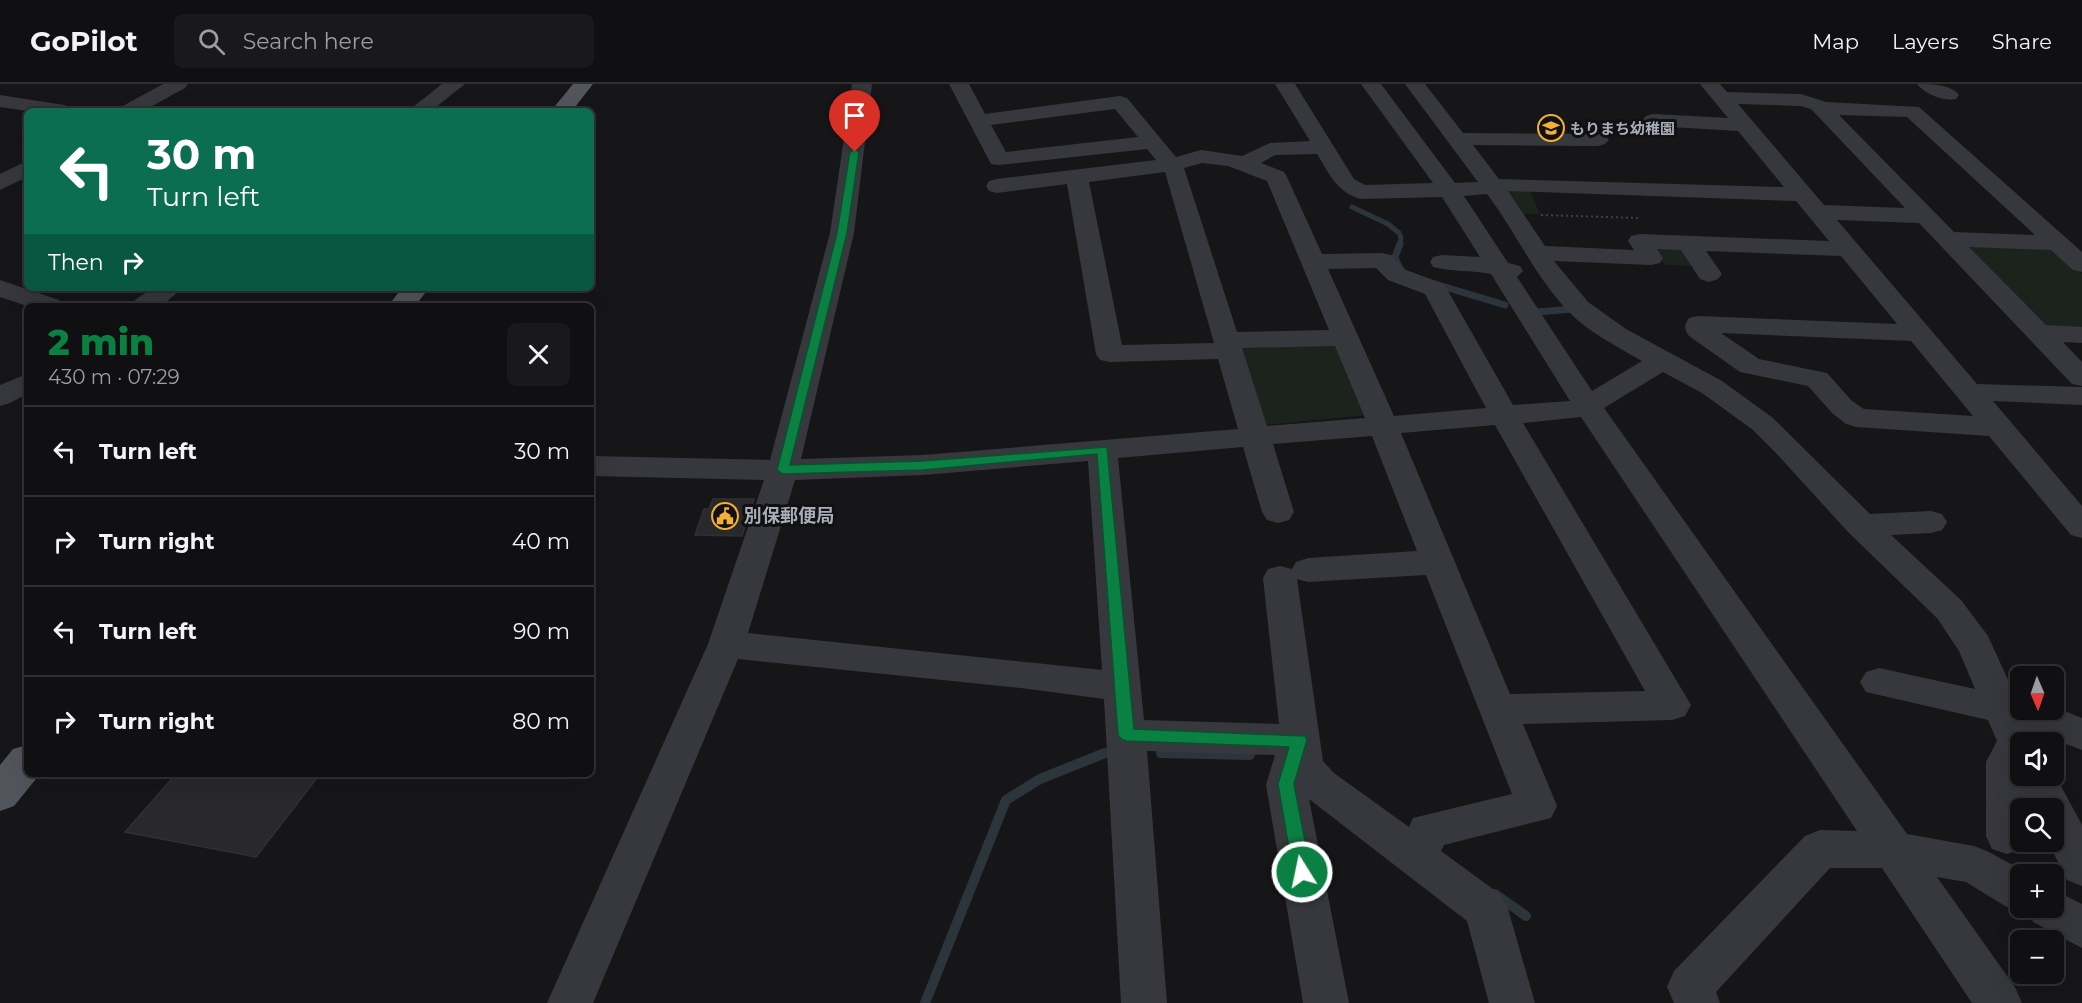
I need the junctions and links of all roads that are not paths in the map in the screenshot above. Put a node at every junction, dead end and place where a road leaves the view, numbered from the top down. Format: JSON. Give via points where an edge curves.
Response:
{"nodes":[{"id":1,"x":178,"y":84,"type":"edge"},
{"id":2,"x":455,"y":84,"type":"edge"},
{"id":3,"x":584,"y":84,"type":"edge"},
{"id":4,"x":862,"y":84,"type":"edge"},
{"id":5,"x":960,"y":84,"type":"edge"},
{"id":6,"x":1285,"y":84,"type":"edge"},
{"id":7,"x":1371,"y":84,"type":"edge"},
{"id":8,"x":1415,"y":84,"type":"edge"},
{"id":9,"x":1927,"y":84,"type":"edge"},
{"id":10,"x":1716,"y":91,"type":"edge"},
{"id":11,"x":1949,"y":95,"type":"dead end"},
{"id":12,"x":0,"y":101,"type":"edge"},
{"id":13,"x":45,"y":108,"type":"edge"},
{"id":14,"x":134,"y":108,"type":"edge"},
{"id":15,"x":422,"y":108,"type":"edge"},
{"id":16,"x":564,"y":108,"type":"edge"},
{"id":17,"x":1821,"y":108,"type":"junction"},
{"id":18,"x":1653,"y":120,"type":"dead end"},
{"id":19,"x":978,"y":121,"type":"junction"},
{"id":20,"x":1745,"y":125,"type":"junction"},
{"id":21,"x":1456,"y":139,"type":"junction"},
{"id":22,"x":1598,"y":140,"type":"dead end"},
{"id":23,"x":1152,"y":142,"type":"junction"},
{"id":24,"x":1324,"y":147,"type":"junction"},
{"id":25,"x":1244,"y":164,"type":"junction"},
{"id":26,"x":1170,"y":165,"type":"junction"},
{"id":27,"x":24,"y":170,"type":"edge"},
{"id":28,"x":1077,"y":176,"type":"junction"},
{"id":29,"x":0,"y":183,"type":"edge"},
{"id":30,"x":997,"y":186,"type":"dead end"},
{"id":31,"x":1492,"y":186,"type":"junction"},
{"id":32,"x":1449,"y":190,"type":"junction"},
{"id":33,"x":1810,"y":203,"type":"junction"},
{"id":34,"x":1926,"y":216,"type":"junction"},
{"id":35,"x":1947,"y":239,"type":"junction"},
{"id":36,"x":1689,"y":243,"type":"junction"},
{"id":37,"x":2057,"y":243,"type":"junction"},
{"id":38,"x":1781,"y":247,"type":"junction"},
{"id":39,"x":1849,"y":249,"type":"junction"},
{"id":40,"x":1314,"y":262,"type":"junction"},
{"id":41,"x":1442,"y":262,"type":"dead end"},
{"id":42,"x":1544,"y":263,"type":"junction"},
{"id":43,"x":2082,"y":265,"type":"edge"},
{"id":44,"x":1501,"y":270,"type":"junction"},
{"id":45,"x":1802,"y":273,"type":"dead end"},
{"id":46,"x":1709,"y":274,"type":"dead end"},
{"id":47,"x":0,"y":288,"type":"edge"},
{"id":48,"x":166,"y":291,"type":"edge"},
{"id":49,"x":414,"y":291,"type":"edge"},
{"id":50,"x":42,"y":303,"type":"edge"},
{"id":51,"x":148,"y":303,"type":"edge"},
{"id":52,"x":404,"y":303,"type":"edge"},
{"id":53,"x":1919,"y":333,"type":"junction"},
{"id":54,"x":2039,"y":333,"type":"junction"},
{"id":55,"x":2082,"y":335,"type":"edge"},
{"id":56,"x":1346,"y":338,"type":"junction"},
{"id":57,"x":1229,"y":346,"type":"junction"},
{"id":58,"x":1661,"y":361,"type":"junction"},
{"id":59,"x":2082,"y":378,"type":"edge"},
{"id":60,"x":24,"y":383,"type":"edge"},
{"id":61,"x":1969,"y":392,"type":"junction"},
{"id":62,"x":2082,"y":396,"type":"edge"},
{"id":63,"x":0,"y":397,"type":"edge"},
{"id":64,"x":1588,"y":405,"type":"junction"},
{"id":65,"x":1504,"y":415,"type":"junction"},
{"id":66,"x":1383,"y":425,"type":"junction"},
{"id":67,"x":1998,"y":427,"type":"junction"},
{"id":68,"x":1256,"y":436,"type":"junction"},
{"id":69,"x":1102,"y":450,"type":"junction"},
{"id":70,"x":594,"y":466,"type":"edge"},
{"id":71,"x":783,"y":470,"type":"junction"},
{"id":72,"x":1278,"y":512,"type":"dead end"},
{"id":73,"x":1931,"y":522,"type":"dead end"},
{"id":74,"x":1860,"y":525,"type":"junction"},
{"id":75,"x":2082,"y":527,"type":"edge"},
{"id":76,"x":1438,"y":562,"type":"junction"},
{"id":77,"x":726,"y":644,"type":"junction"},
{"id":78,"x":1879,"y":681,"type":"dead end"},
{"id":79,"x":1121,"y":687,"type":"junction"},
{"id":80,"x":2002,"y":704,"type":"junction"},
{"id":81,"x":1497,"y":709,"type":"junction"},
{"id":82,"x":2014,"y":732,"type":"edge"},
{"id":83,"x":2082,"y":734,"type":"edge"},
{"id":84,"x":1126,"y":735,"type":"junction"},
{"id":85,"x":1299,"y":740,"type":"junction"},
{"id":86,"x":2010,"y":760,"type":"edge"},
{"id":87,"x":24,"y":765,"type":"edge"},
{"id":88,"x":0,"y":794,"type":"edge"},
{"id":89,"x":2064,"y":832,"type":"edge"},
{"id":90,"x":2007,"y":836,"type":"dead end"},
{"id":91,"x":1426,"y":839,"type":"dead end"},
{"id":92,"x":1894,"y":850,"type":"junction"},
{"id":93,"x":2082,"y":867,"type":"edge"},
{"id":94,"x":2010,"y":886,"type":"edge"},
{"id":95,"x":2064,"y":917,"type":"edge"},
{"id":96,"x":2082,"y":927,"type":"edge"},
{"id":97,"x":570,"y":1003,"type":"edge"},
{"id":98,"x":1144,"y":1003,"type":"edge"},
{"id":99,"x":1326,"y":1003,"type":"edge"},
{"id":100,"x":1512,"y":1003,"type":"edge"},
{"id":101,"x":1697,"y":1003,"type":"edge"},
{"id":102,"x":1999,"y":1003,"type":"edge"}],
"edges":[{"from":1,"to":14,"type":"street"},
{"from":2,"to":15,"type":"street"},
{"from":3,"to":16,"type":"main road"},
{"from":4,"to":71,"type":"street","via":[[842,233]]},
{"from":5,"to":19,"type":"street"},
{"from":6,"to":24,"type":"street"},
{"from":7,"to":32,"type":"street"},
{"from":8,"to":21,"type":"street"},
{"from":9,"to":11,"type":"street"},
{"from":10,"to":17,"type":"street","via":[[1801,100]]},
{"from":10,"to":20,"type":"street"},
{"from":12,"to":13,"type":"street"},
{"from":17,"to":34,"type":"street"},
{"from":17,"to":37,"type":"street","via":[[1912,111]]},
{"from":18,"to":20,"type":"street"},
{"from":19,"to":23,"type":"street","via":[[1120,102]]},
{"from":19,"to":23,"type":"street","via":[[999,159]]},
{"from":20,"to":33,"type":"street"},
{"from":21,"to":22,"type":"street"},
{"from":21,"to":31,"type":"street"},
{"from":23,"to":26,"type":"street"},
{"from":24,"to":25,"type":"street","via":[[1270,149]]},
{"from":24,"to":32,"type":"street","via":[[1346,183],[1361,192]]},
{"from":25,"to":26,"type":"street","via":[[1201,156]]},
{"from":25,"to":40,"type":"street","via":[[1276,177]]},
{"from":26,"to":28,"type":"street"},
{"from":26,"to":57,"type":"street","via":[[1176,173]]},
{"from":27,"to":29,"type":"street"},
{"from":28,"to":30,"type":"street"},
{"from":28,"to":57,"type":"street","via":[[1110,354]]},
{"from":31,"to":32,"type":"street"},
{"from":31,"to":33,"type":"street"},
{"from":31,"to":42,"type":"street"},
{"from":32,"to":44,"type":"street"},
{"from":33,"to":34,"type":"street"},
{"from":33,"to":39,"type":"street"},
{"from":34,"to":35,"type":"street"},
{"from":35,"to":37,"type":"street"},
{"from":35,"to":54,"type":"street"},
{"from":36,"to":38,"type":"street"},
{"from":36,"to":42,"type":"street","via":[[1640,241],[1651,258]]},
{"from":36,"to":46,"type":"street"},
{"from":37,"to":43,"type":"street"},
{"from":38,"to":39,"type":"street"},
{"from":38,"to":45,"type":"street"},
{"from":39,"to":53,"type":"street"},
{"from":40,"to":56,"type":"street"},
{"from":40,"to":65,"type":"street","via":[[1382,260],[1397,275],[1435,290]]},
{"from":41,"to":44,"type":"street","via":[[1473,263]]},
{"from":42,"to":44,"type":"street"},
{"from":42,"to":58,"type":"street","via":[[1578,308]]},
{"from":44,"to":64,"type":"street"},
{"from":47,"to":50,"type":"street"},
{"from":48,"to":51,"type":"street"},
{"from":49,"to":52,"type":"main road"},
{"from":53,"to":61,"type":"street"},
{"from":53,"to":67,"type":"street","via":[[1698,324],[1698,330],[1750,366],[1817,379],[1856,418]]},
{"from":54,"to":55,"type":"street"},
{"from":54,"to":59,"type":"street"},
{"from":56,"to":57,"type":"street"},
{"from":56,"to":66,"type":"street"},
{"from":57,"to":68,"type":"street"},
{"from":58,"to":64,"type":"street"},
{"from":58,"to":74,"type":"street","via":[[1712,387],[1763,424]]},
{"from":60,"to":63,"type":"street"},
{"from":61,"to":62,"type":"street"},
{"from":61,"to":67,"type":"street"},
{"from":64,"to":65,"type":"street"},
{"from":64,"to":92,"type":"street"},
{"from":65,"to":66,"type":"street"},
{"from":65,"to":81,"type":"street","via":[[1672,705]]},
{"from":66,"to":68,"type":"street"},
{"from":66,"to":76,"type":"street"},
{"from":67,"to":75,"type":"street"},
{"from":68,"to":69,"type":"street"},
{"from":68,"to":72,"type":"street"},
{"from":69,"to":71,"type":"street","via":[[923,465]]},
{"from":69,"to":79,"type":"street"},
{"from":70,"to":71,"type":"street"},
{"from":71,"to":77,"type":"street"},
{"from":73,"to":74,"type":"street"},
{"from":74,"to":80,"type":"street","via":[[1938,597],[1964,627]]},
{"from":76,"to":81,"type":"street"},
{"from":76,"to":85,"type":"street","via":[[1294,574]]},
{"from":77,"to":79,"type":"street"},
{"from":77,"to":97,"type":"street"},
{"from":78,"to":80,"type":"street","via":[[1983,706]]},
{"from":79,"to":84,"type":"street"},
{"from":80,"to":82,"type":"street"},
{"from":80,"to":83,"type":"street"},
{"from":81,"to":91,"type":"street","via":[[1537,806],[1428,831]]},
{"from":84,"to":85,"type":"street"},
{"from":84,"to":98,"type":"street"},
{"from":85,"to":99,"type":"street","via":[[1286,784]]},
{"from":85,"to":100,"type":"street","via":[[1304,766],[1320,785],[1486,909]]},
{"from":86,"to":90,"type":"street","via":[[2006,762]]},
{"from":87,"to":88,"type":"main road"},
{"from":89,"to":93,"type":"street"},
{"from":92,"to":94,"type":"street","via":[[1974,865]]},
{"from":92,"to":101,"type":"street","via":[[1820,849],[1690,987]]},
{"from":92,"to":102,"type":"street"},
{"from":95,"to":96,"type":"street"}]}
